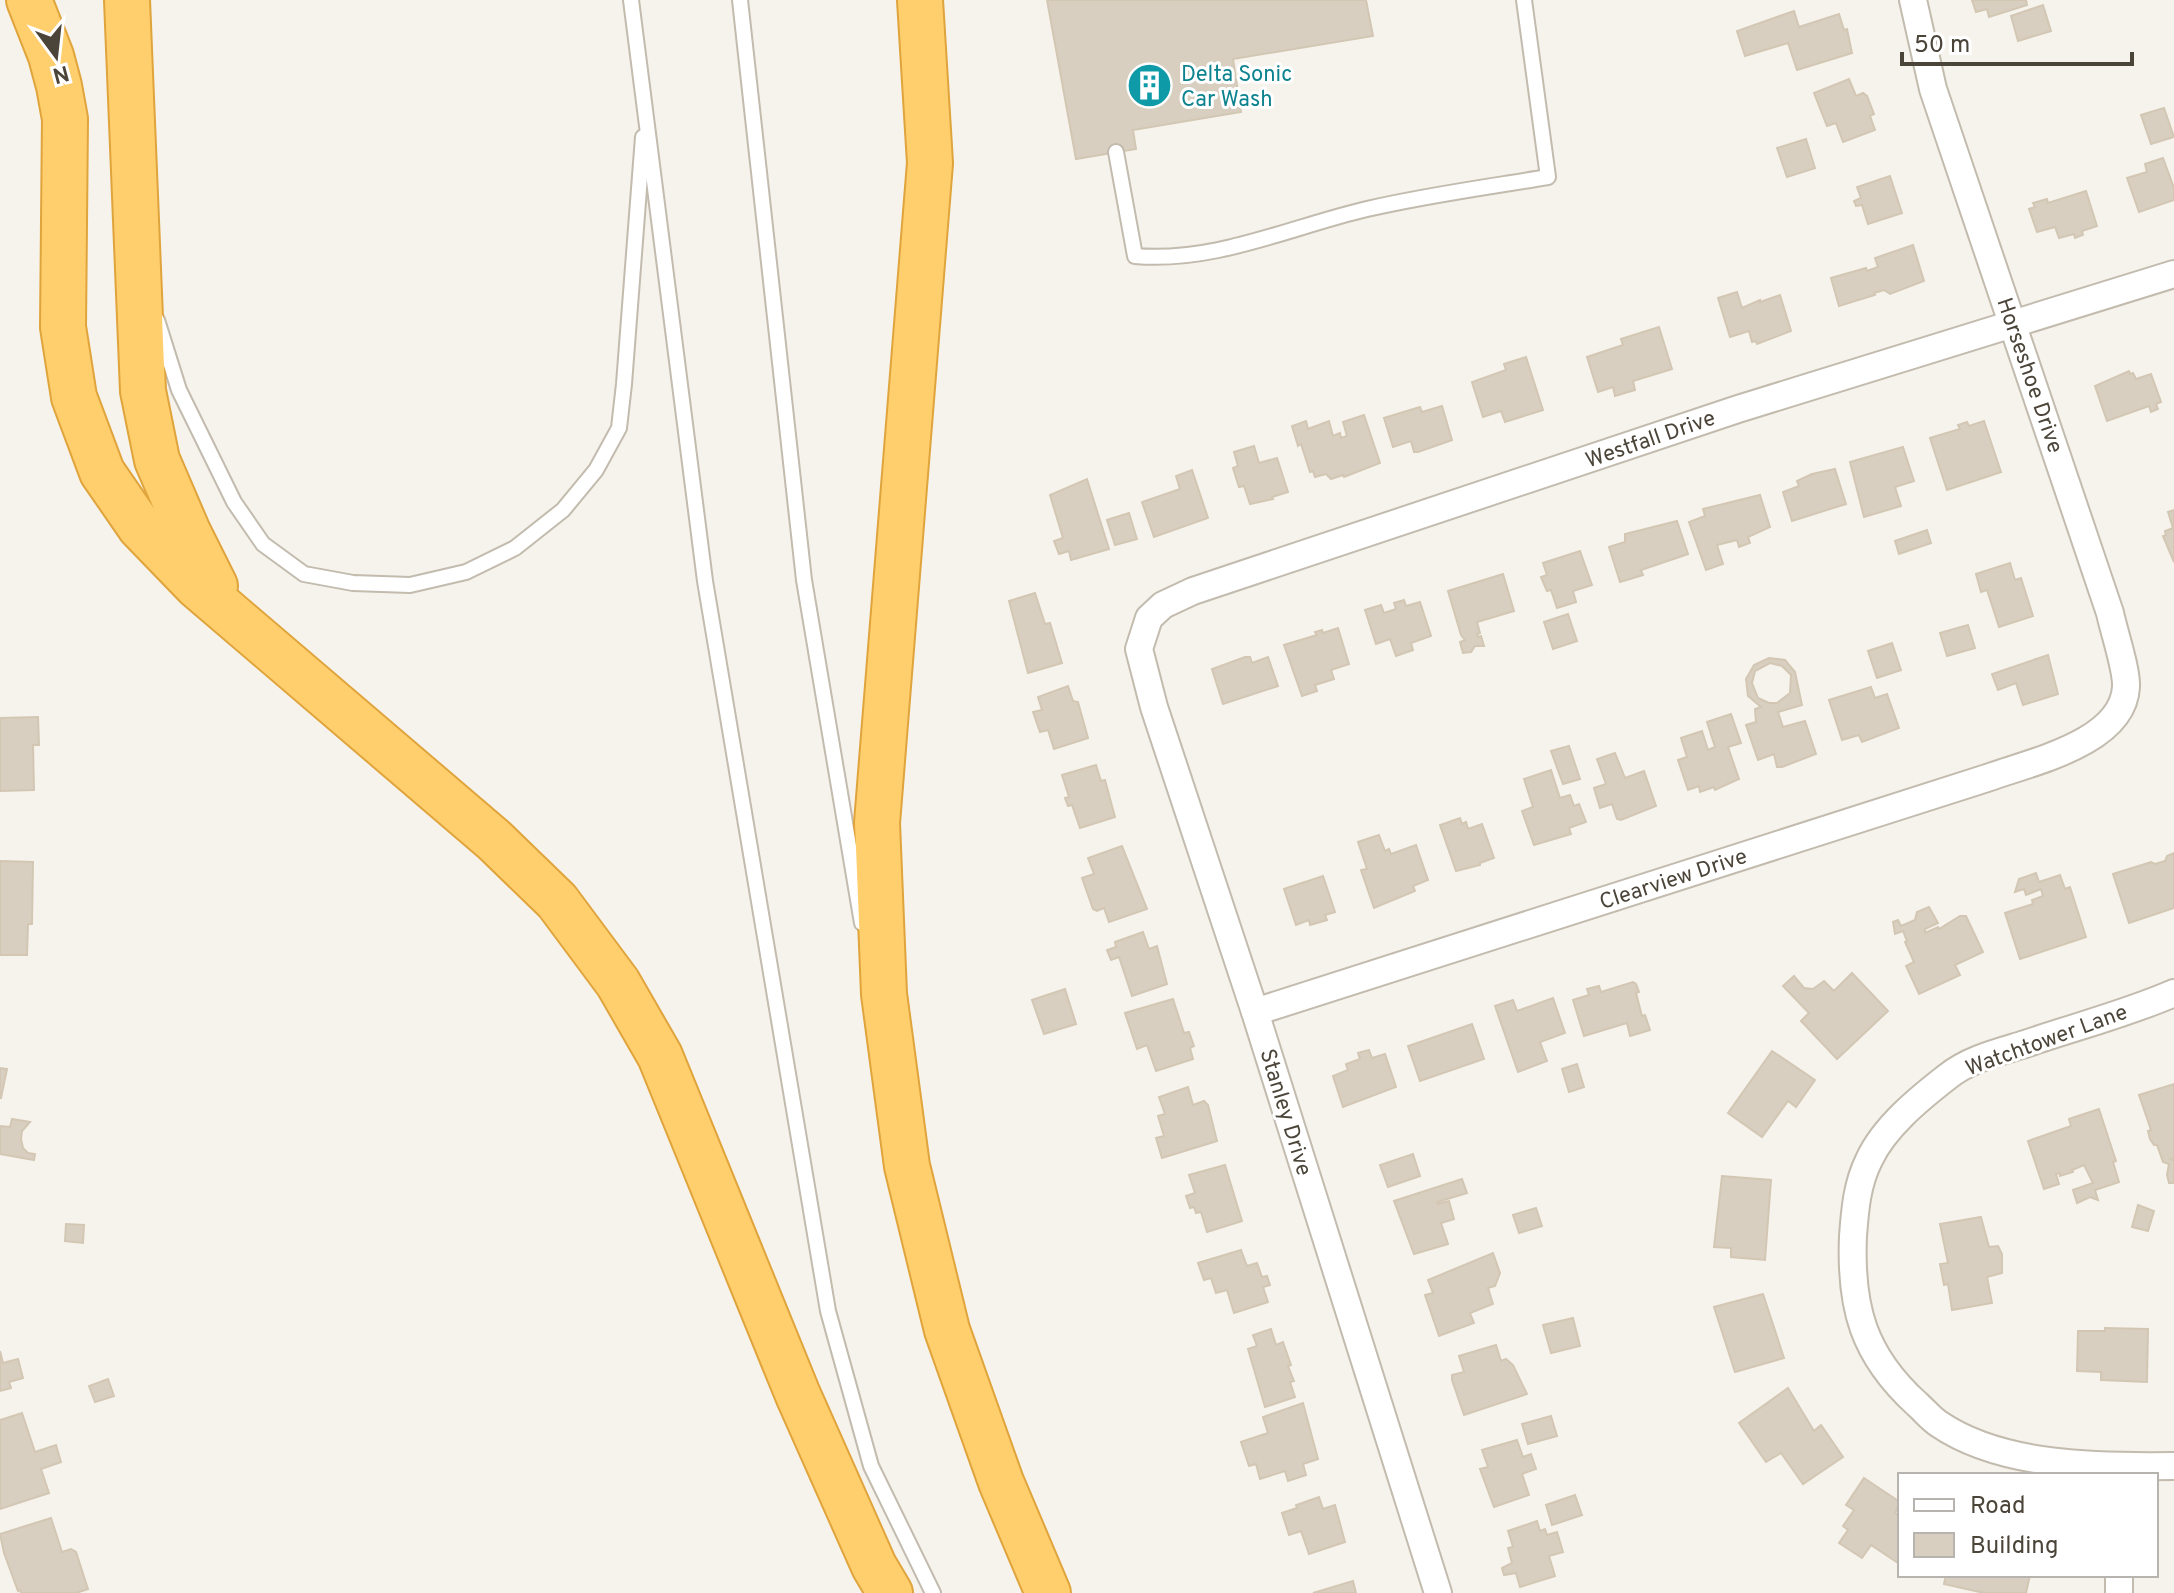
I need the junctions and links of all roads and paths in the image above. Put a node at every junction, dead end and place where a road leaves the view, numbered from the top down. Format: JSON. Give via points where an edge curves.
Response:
{"nodes":[{"id":1,"x":29,"y":0,"type":"edge"},
{"id":2,"x":127,"y":0,"type":"edge"},
{"id":3,"x":631,"y":0,"type":"edge"},
{"id":4,"x":740,"y":0,"type":"edge"},
{"id":5,"x":920,"y":0,"type":"edge"},
{"id":6,"x":1524,"y":0,"type":"edge"},
{"id":7,"x":1913,"y":0,"type":"edge"},
{"id":8,"x":645,"y":107,"type":"junction"},
{"id":9,"x":1116,"y":152,"type":"dead end"},
{"id":10,"x":138,"y":259,"type":"junction"},
{"id":11,"x":2174,"y":274,"type":"edge"},
{"id":12,"x":2013,"y":323,"type":"junction"},
{"id":13,"x":229,"y":613,"type":"junction"},
{"id":14,"x":1143,"y":631,"type":"joint"},
{"id":15,"x":2089,"y":740,"type":"joint"},
{"id":16,"x":2174,"y":993,"type":"edge"},
{"id":17,"x":1255,"y":1012,"type":"junction"},
{"id":18,"x":906,"y":1162,"type":"junction"},
{"id":19,"x":2174,"y":1466,"type":"edge"},
{"id":20,"x":2120,"y":1471,"type":"edge"},
{"id":21,"x":890,"y":1593,"type":"edge"},
{"id":22,"x":933,"y":1593,"type":"edge"},
{"id":23,"x":1048,"y":1593,"type":"edge"},
{"id":24,"x":1438,"y":1593,"type":"edge"}],
"edges":[{"from":1,"to":13,"type":"highway","via":[[55,71],[65,119],[63,327],[74,397],[102,472],[140,527]]},
{"from":2,"to":10,"type":"highway"},
{"from":3,"to":8,"type":"lane"},
{"from":4,"to":18,"type":"lane","via":[[804,580]]},
{"from":5,"to":18,"type":"highway","via":[[930,163],[877,823],[884,994]]},
{"from":6,"to":9,"type":"lane","via":[[1548,177],[1368,209],[1213,252],[1168,259],[1135,256]]},
{"from":7,"to":12,"type":"street","name":"Horseshoe Drive","via":[[1933,89]]},
{"from":8,"to":10,"type":"lane","via":[[619,428],[596,470],[563,510],[515,548],[466,572],[410,585],[353,583],[304,574],[263,544],[234,502],[179,390]]},
{"from":8,"to":22,"type":"lane","via":[[705,581],[828,1311],[871,1466]]},
{"from":10,"to":13,"type":"highway","via":[[143,391],[157,460]]},
{"from":11,"to":12,"type":"street","name":"Westfall Drive"},
{"from":12,"to":14,"type":"street","name":"Westfall Drive","via":[[1193,591],[1163,605]]},
{"from":12,"to":15,"type":"street","name":"Horseshoe Drive","via":[[2110,613],[2126,687],[2118,715]]},
{"from":13,"to":21,"type":"highway","via":[[494,840],[557,901],[618,983],[660,1056],[798,1395]]},
{"from":14,"to":17,"type":"street","name":"Stanley Drive","via":[[1139,649],[1154,707]]},
{"from":15,"to":17,"type":"street","name":"Clearview Drive","via":[[1987,778]]},
{"from":16,"to":20,"type":"street","name":"Watchtower Lane","via":[[1980,1058],[1949,1075],[1894,1124],[1869,1158],[1855,1200],[1852,1274],[1862,1328],[1897,1386],[1939,1425],[1994,1451]]},
{"from":17,"to":24,"type":"street","name":"Stanley Drive"},
{"from":18,"to":23,"type":"highway","via":[[947,1330],[1001,1482]]},
{"from":19,"to":20,"type":"street","name":"Watchtower Lane"}]}
